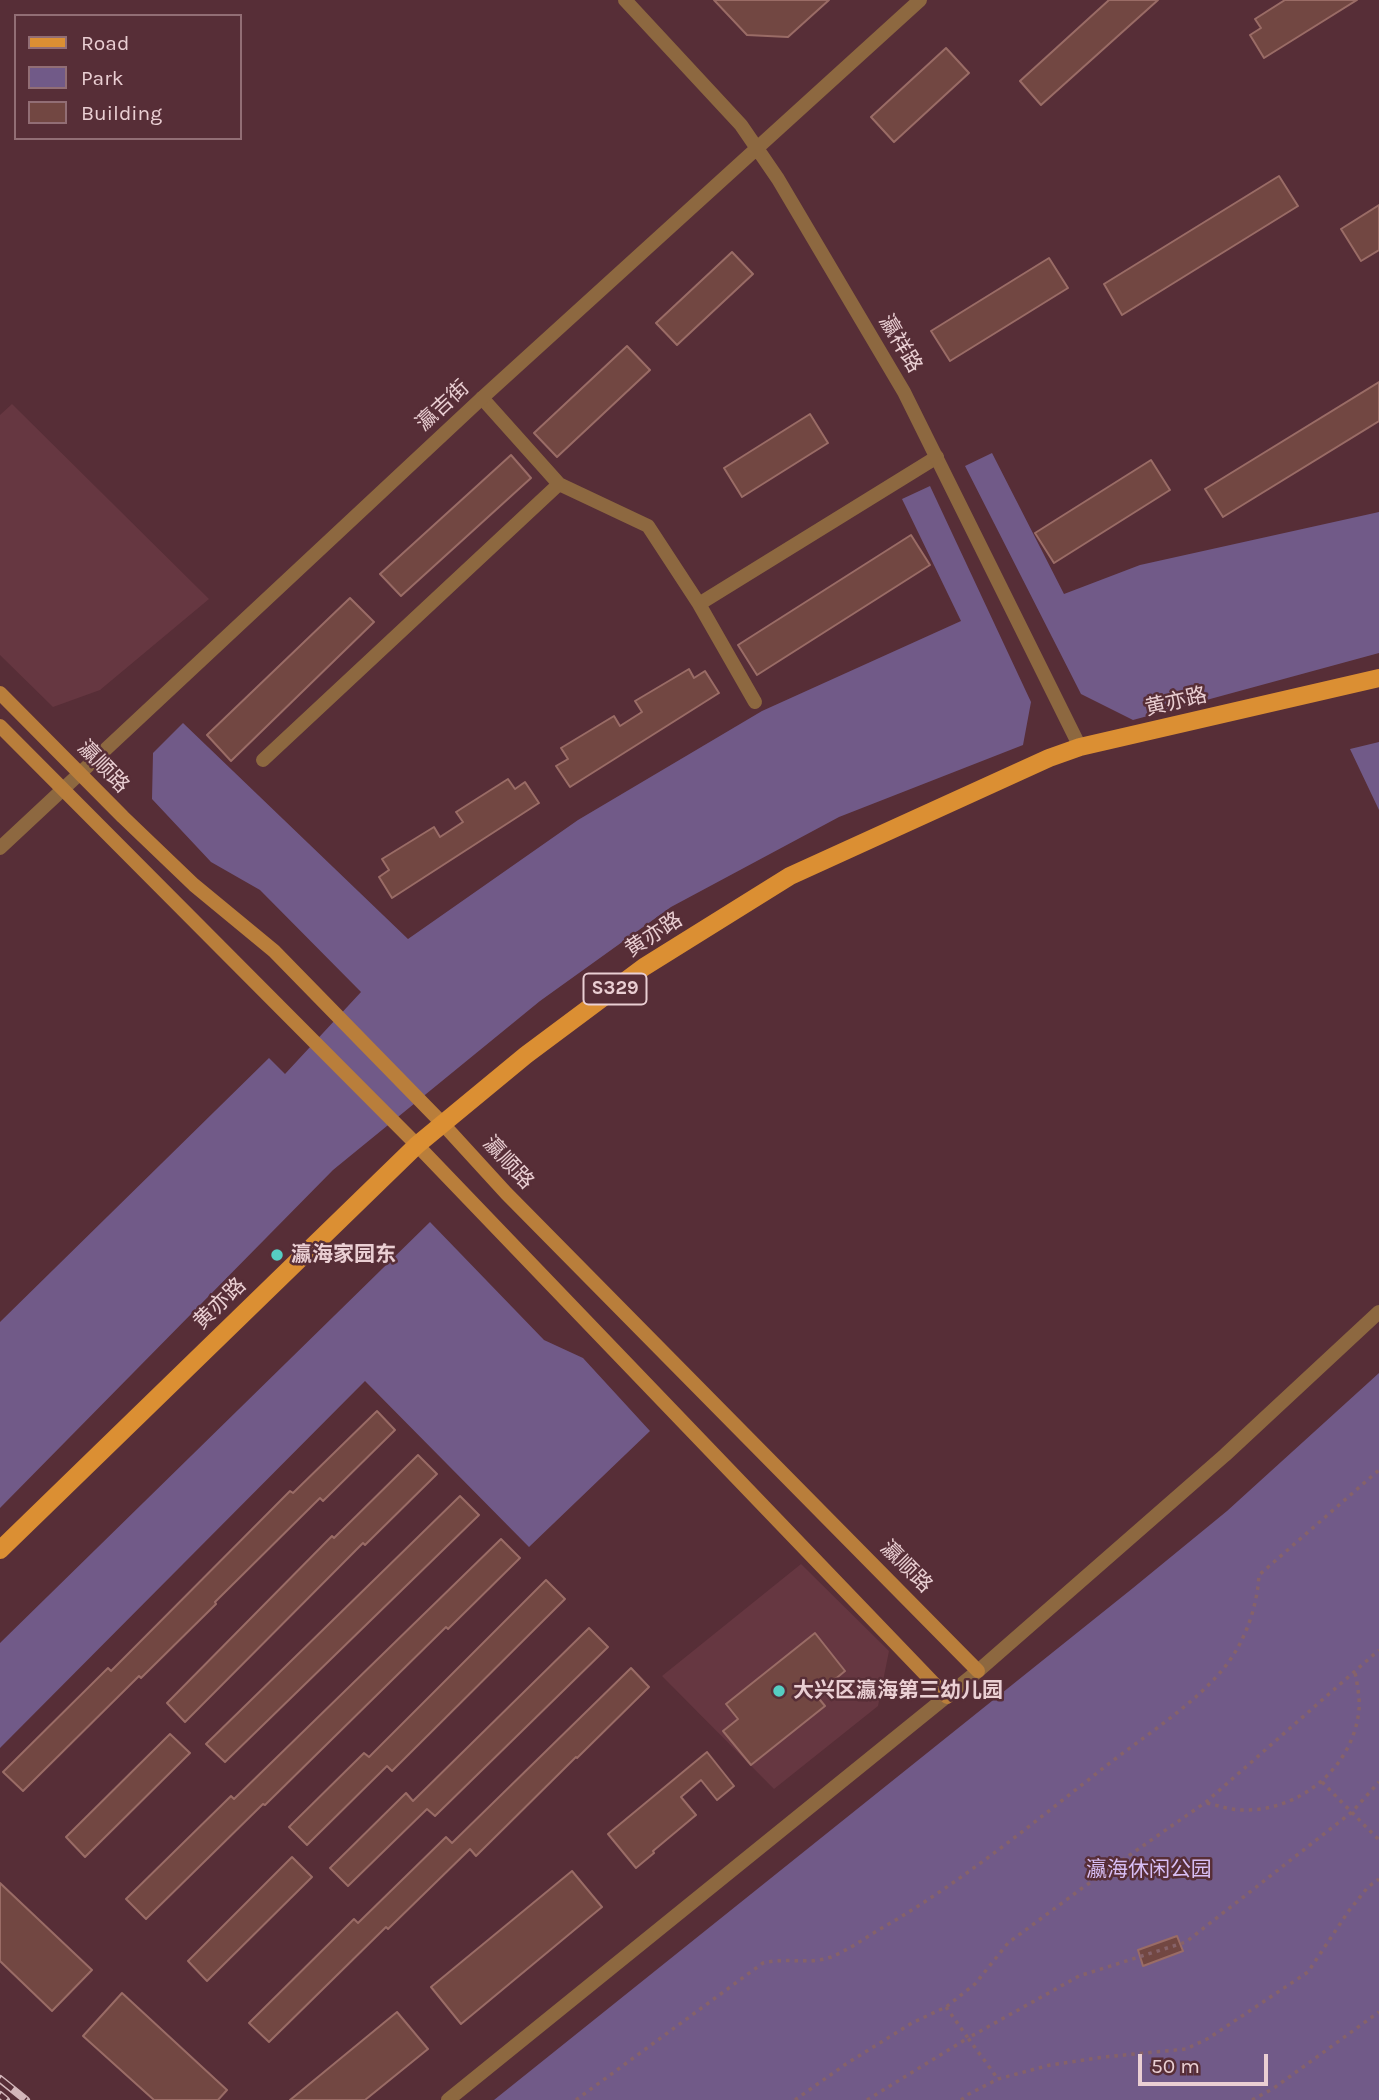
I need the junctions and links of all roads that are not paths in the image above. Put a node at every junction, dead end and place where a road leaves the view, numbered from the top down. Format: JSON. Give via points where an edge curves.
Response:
{"nodes":[{"id":1,"x":625,"y":0,"type":"edge"},
{"id":2,"x":920,"y":0,"type":"edge"},
{"id":3,"x":758,"y":148,"type":"junction"},
{"id":4,"x":482,"y":398,"type":"junction"},
{"id":5,"x":937,"y":457,"type":"junction"},
{"id":6,"x":559,"y":484,"type":"junction"},
{"id":7,"x":699,"y":604,"type":"junction"},
{"id":8,"x":1379,"y":678,"type":"edge"},
{"id":9,"x":0,"y":693,"type":"edge"},
{"id":10,"x":755,"y":702,"type":"dead end"},
{"id":11,"x":0,"y":726,"type":"edge"},
{"id":12,"x":1080,"y":747,"type":"junction"},
{"id":13,"x":263,"y":760,"type":"dead end"},
{"id":14,"x":80,"y":774,"type":"junction"},
{"id":15,"x":64,"y":789,"type":"junction"},
{"id":16,"x":0,"y":848,"type":"edge"},
{"id":17,"x":442,"y":1123,"type":"junction"},
{"id":18,"x":417,"y":1145,"type":"junction"},
{"id":19,"x":1379,"y":1312,"type":"edge"},
{"id":20,"x":0,"y":1550,"type":"edge"},
{"id":21,"x":978,"y":1671,"type":"junction"},
{"id":22,"x":947,"y":1697,"type":"junction"},
{"id":23,"x":448,"y":2100,"type":"edge"}],
"edges":[{"from":1,"to":3,"type":"street","name":"瀛祥路"},
{"from":2,"to":3,"type":"street","name":"瀛吉街"},
{"from":3,"to":4,"type":"street","name":"瀛吉街"},
{"from":3,"to":5,"type":"street","name":"瀛祥路","via":[[904,391]]},
{"from":4,"to":6,"type":"street"},
{"from":4,"to":14,"type":"street","name":"瀛吉街"},
{"from":5,"to":7,"type":"street"},
{"from":5,"to":12,"type":"street","name":"瀛祥路"},
{"from":6,"to":7,"type":"street","via":[[648,526]]},
{"from":6,"to":13,"type":"street"},
{"from":7,"to":10,"type":"street"},
{"from":8,"to":12,"type":"main road","name":"黄亦路","number":"S329"},
{"from":9,"to":14,"type":"main road","name":"瀛顺路"},
{"from":11,"to":15,"type":"main road","name":"瀛顺路"},
{"from":12,"to":17,"type":"main road","name":"黄亦路","number":"S329","via":[[790,876],[644,967]]},
{"from":14,"to":15,"type":"street","name":"瀛吉街"},
{"from":14,"to":17,"type":"main road","name":"瀛顺路","via":[[194,885],[274,951]]},
{"from":15,"to":16,"type":"street","name":"瀛吉街"},
{"from":15,"to":18,"type":"main road","name":"瀛顺路"},
{"from":17,"to":18,"type":"main road","name":"黄亦路","number":"S329"},
{"from":17,"to":21,"type":"main road","name":"瀛顺路"},
{"from":18,"to":20,"type":"main road","name":"黄亦路","number":"S329"},
{"from":18,"to":22,"type":"main road","name":"瀛顺路"},
{"from":19,"to":21,"type":"street","via":[[1225,1455]]},
{"from":21,"to":22,"type":"street"},
{"from":22,"to":23,"type":"street"}]}
